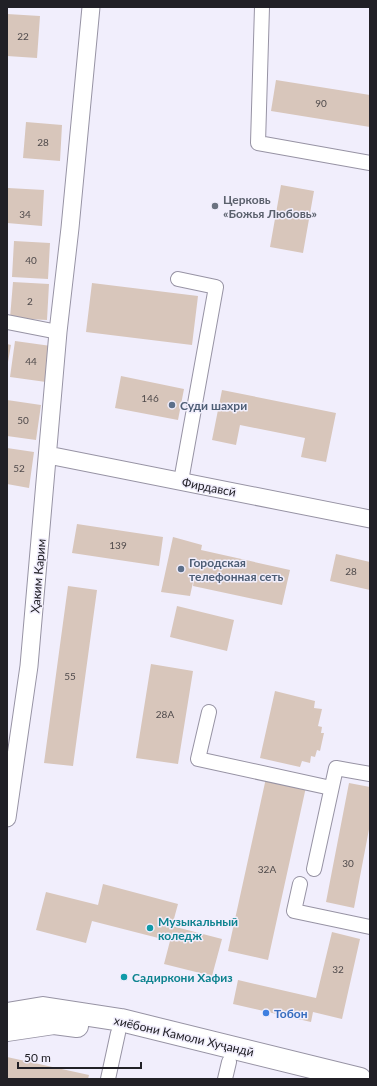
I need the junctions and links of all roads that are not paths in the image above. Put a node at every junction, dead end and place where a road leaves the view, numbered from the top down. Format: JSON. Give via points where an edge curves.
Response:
{"nodes":[{"id":1,"x":91,"y":7,"type":"edge"},
{"id":2,"x":262,"y":7,"type":"edge"},
{"id":3,"x":370,"y":163,"type":"edge"},
{"id":4,"x":178,"y":279,"type":"dead end"},
{"id":5,"x":7,"y":322,"type":"edge"},
{"id":6,"x":58,"y":332,"type":"junction"},
{"id":7,"x":48,"y":455,"type":"junction"},
{"id":8,"x":181,"y":481,"type":"junction"},
{"id":9,"x":370,"y":520,"type":"edge"},
{"id":10,"x":209,"y":712,"type":"dead end"},
{"id":11,"x":370,"y":774,"type":"edge"},
{"id":12,"x":331,"y":788,"type":"junction"},
{"id":13,"x":7,"y":818,"type":"edge"},
{"id":14,"x":314,"y":869,"type":"dead end"},
{"id":15,"x":300,"y":884,"type":"dead end"},
{"id":16,"x":370,"y":927,"type":"edge"},
{"id":17,"x":7,"y":1014,"type":"edge"},
{"id":18,"x":7,"y":1030,"type":"edge"},
{"id":19,"x":118,"y":1032,"type":"junction"},
{"id":20,"x":227,"y":1070,"type":"edge"},
{"id":21,"x":108,"y":1079,"type":"edge"},
{"id":22,"x":300,"y":1079,"type":"edge"},
{"id":23,"x":360,"y":1079,"type":"edge"}],
"edges":[{"from":1,"to":6,"type":"street","name":"Ҳаким Карим"},
{"from":2,"to":3,"type":"street","via":[[258,143]]},
{"from":4,"to":8,"type":"street","via":[[216,287]]},
{"from":5,"to":6,"type":"street"},
{"from":6,"to":7,"type":"street","name":"Ҳаким Карим"},
{"from":7,"to":8,"type":"street","name":"Фирдавсӣ"},
{"from":7,"to":13,"type":"street","name":"Ҳаким Карим","via":[[29,666]]},
{"from":8,"to":9,"type":"street","name":"Фирдавсӣ"},
{"from":10,"to":12,"type":"street","via":[[198,759]]},
{"from":11,"to":12,"type":"street","via":[[336,768]]},
{"from":12,"to":14,"type":"street"},
{"from":15,"to":16,"type":"street","via":[[294,911]]},
{"from":17,"to":23,"type":"main road","name":"хиёбони Камоли Хуҷандӣ","via":[[43,1008],[121,1020]]},
{"from":18,"to":19,"type":"main road","via":[[54,1023]]},
{"from":19,"to":20,"type":"main road"},
{"from":19,"to":21,"type":"street"},
{"from":20,"to":22,"type":"main road"}]}
